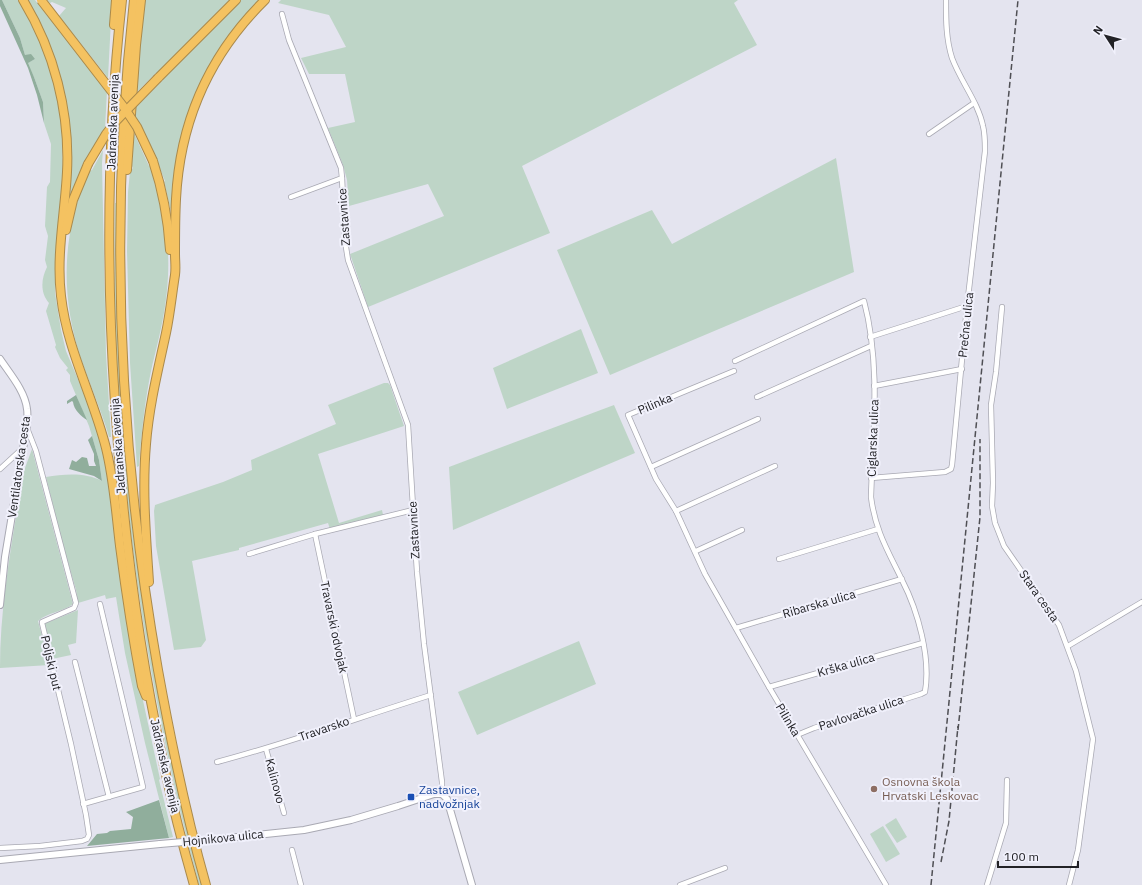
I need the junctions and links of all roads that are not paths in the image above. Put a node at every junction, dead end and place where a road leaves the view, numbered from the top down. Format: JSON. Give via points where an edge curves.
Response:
{"nodes":[{"id":1,"x":23,"y":0,"type":"edge"},
{"id":2,"x":41,"y":0,"type":"edge"},
{"id":3,"x":116,"y":0,"type":"edge"},
{"id":4,"x":122,"y":0,"type":"edge"},
{"id":5,"x":134,"y":0,"type":"edge"},
{"id":6,"x":141,"y":0,"type":"edge"},
{"id":7,"x":236,"y":0,"type":"edge"},
{"id":8,"x":265,"y":0,"type":"edge"},
{"id":9,"x":946,"y":0,"type":"edge"},
{"id":10,"x":282,"y":14,"type":"dead end"},
{"id":11,"x":974,"y":102,"type":"junction"},
{"id":12,"x":929,"y":134,"type":"dead end"},
{"id":13,"x":342,"y":178,"type":"junction"},
{"id":14,"x":122,"y":192,"type":"junction"},
{"id":15,"x":110,"y":196,"type":"junction"},
{"id":16,"x":291,"y":197,"type":"dead end"},
{"id":17,"x":60,"y":274,"type":"junction"},
{"id":18,"x":172,"y":286,"type":"junction"},
{"id":19,"x":967,"y":306,"type":"junction"},
{"id":20,"x":1002,"y":307,"type":"dead end"},
{"id":21,"x":870,"y":337,"type":"junction"},
{"id":22,"x":871,"y":346,"type":"junction"},
{"id":23,"x":0,"y":359,"type":"edge"},
{"id":24,"x":735,"y":361,"type":"dead end"},
{"id":25,"x":962,"y":369,"type":"junction"},
{"id":26,"x":734,"y":371,"type":"dead end"},
{"id":27,"x":874,"y":386,"type":"junction"},
{"id":28,"x":758,"y":397,"type":"dead end"},
{"id":29,"x":758,"y":419,"type":"dead end"},
{"id":30,"x":27,"y":428,"type":"junction"},
{"id":31,"x":24,"y":447,"type":"junction"},
{"id":32,"x":775,"y":466,"type":"dead end"},
{"id":33,"x":650,"y":467,"type":"junction"},
{"id":34,"x":0,"y":469,"type":"edge"},
{"id":35,"x":871,"y":478,"type":"junction"},
{"id":36,"x":412,"y":510,"type":"junction"},
{"id":37,"x":676,"y":511,"type":"junction"},
{"id":38,"x":878,"y":529,"type":"junction"},
{"id":39,"x":742,"y":530,"type":"dead end"},
{"id":40,"x":315,"y":534,"type":"junction"},
{"id":41,"x":696,"y":551,"type":"junction"},
{"id":42,"x":249,"y":554,"type":"dead end"},
{"id":43,"x":779,"y":559,"type":"dead end"},
{"id":44,"x":902,"y":579,"type":"junction"},
{"id":45,"x":1142,"y":602,"type":"edge"},
{"id":46,"x":100,"y":604,"type":"dead end"},
{"id":47,"x":0,"y":605,"type":"edge"},
{"id":48,"x":736,"y":628,"type":"junction"},
{"id":49,"x":153,"y":642,"type":"junction"},
{"id":50,"x":923,"y":644,"type":"junction"},
{"id":51,"x":1068,"y":646,"type":"junction"},
{"id":52,"x":75,"y":662,"type":"dead end"},
{"id":53,"x":769,"y":687,"type":"junction"},
{"id":54,"x":925,"y":692,"type":"joint"},
{"id":55,"x":431,"y":695,"type":"junction"},
{"id":56,"x":152,"y":709,"type":"junction"},
{"id":57,"x":354,"y":719,"type":"junction"},
{"id":58,"x":797,"y":734,"type":"junction"},
{"id":59,"x":266,"y":749,"type":"junction"},
{"id":60,"x":217,"y":762,"type":"dead end"},
{"id":61,"x":1007,"y":780,"type":"dead end"},
{"id":62,"x":442,"y":794,"type":"junction"},
{"id":63,"x":109,"y":797,"type":"junction"},
{"id":64,"x":84,"y":804,"type":"junction"},
{"id":65,"x":284,"y":813,"type":"dead end"},
{"id":66,"x":0,"y":848,"type":"edge"},
{"id":67,"x":292,"y":850,"type":"dead end"},
{"id":68,"x":0,"y":860,"type":"edge"},
{"id":69,"x":725,"y":868,"type":"dead end"},
{"id":70,"x":194,"y":885,"type":"edge"},
{"id":71,"x":206,"y":885,"type":"edge"},
{"id":72,"x":301,"y":885,"type":"edge"},
{"id":73,"x":472,"y":885,"type":"edge"},
{"id":74,"x":680,"y":885,"type":"edge"},
{"id":75,"x":886,"y":885,"type":"edge"},
{"id":76,"x":987,"y":885,"type":"edge"},
{"id":77,"x":1069,"y":885,"type":"edge"}],
"edges":[{"from":1,"to":17,"type":"highway","via":[[47,48],[64,117],[67,173]]},
{"from":2,"to":18,"type":"highway","bridge":true,"via":[[124,106],[153,161],[166,204]]},
{"from":3,"to":15,"type":"highway","via":[[106,162]]},
{"from":4,"to":15,"type":"highway","name":"Jadranska avenija","via":[[112,108]]},
{"from":5,"to":14,"type":"highway","name":"Jadranska avenija","via":[[125,89]]},
{"from":6,"to":14,"type":"highway","via":[[128,167]]},
{"from":7,"to":17,"type":"highway","bridge":true,"via":[[106,134],[88,164],[73,200],[62,249]]},
{"from":8,"to":18,"type":"highway","via":[[230,39],[210,70],[189,120],[177,180],[175,274]]},
{"from":9,"to":11,"type":"street","name":"Prečna ulica","via":[[946,34],[949,46]]},
{"from":10,"to":13,"type":"street","name":"Zastavnice","via":[[289,40],[341,168]]},
{"from":11,"to":12,"type":"street"},
{"from":11,"to":19,"type":"street","name":"Prečna ulica","via":[[984,128],[985,151]]},
{"from":13,"to":16,"type":"street","name":"Zastavnice"},
{"from":13,"to":36,"type":"street","name":"Zastavnice","via":[[348,260],[408,426]]},
{"from":14,"to":49,"type":"highway","name":"Jadranska avenija","via":[[120,259],[124,374],[134,505]]},
{"from":15,"to":56,"type":"highway","name":"Jadranska avenija","via":[[109,281],[116,431],[128,550]]},
{"from":17,"to":56,"type":"highway","via":[[61,295],[74,354],[106,448],[138,664],[142,686]]},
{"from":18,"to":49,"type":"highway","via":[[146,444],[143,501]]},
{"from":19,"to":21,"type":"street"},
{"from":19,"to":25,"type":"street","name":"Prečna ulica"},
{"from":20,"to":51,"type":"street","name":"Stara cesta","via":[[991,405],[993,515],[1004,546],[1059,625]]},
{"from":21,"to":22,"type":"street","name":"Ciglarska ulica"},
{"from":21,"to":24,"type":"street","name":"Ciglarska ulica","via":[[864,301]]},
{"from":22,"to":27,"type":"street","name":"Ciglarska ulica"},
{"from":22,"to":28,"type":"street"},
{"from":23,"to":30,"type":"main road","name":"Ventilatorska cesta","via":[[22,393],[27,408]]},
{"from":25,"to":27,"type":"street"},
{"from":25,"to":35,"type":"street","name":"Prečna ulica","via":[[951,469],[945,472]]},
{"from":26,"to":33,"type":"street","name":"Pilinka","via":[[628,415]]},
{"from":27,"to":35,"type":"street","name":"Ciglarska ulica"},
{"from":29,"to":33,"type":"street"},
{"from":30,"to":31,"type":"main road","name":"Ventilatorska cesta"},
{"from":30,"to":64,"type":"street","name":"Poljski put","via":[[36,450],[76,603],[74,608],[42,623]]},
{"from":31,"to":34,"type":"street"},
{"from":31,"to":47,"type":"main road","name":"Ventilatorska cesta","via":[[5,558]]},
{"from":32,"to":37,"type":"street"},
{"from":33,"to":37,"type":"street","name":"Pilinka"},
{"from":35,"to":38,"type":"street","name":"Ciglarska ulica","via":[[873,512]]},
{"from":36,"to":40,"type":"street"},
{"from":36,"to":55,"type":"street","name":"Zastavnice","via":[[417,580]]},
{"from":37,"to":41,"type":"street","name":"Pilinka"},
{"from":38,"to":43,"type":"street"},
{"from":38,"to":44,"type":"street","name":"Ciglarska ulica"},
{"from":39,"to":41,"type":"street"},
{"from":40,"to":42,"type":"street"},
{"from":40,"to":57,"type":"street","name":"Travarski odvojak"},
{"from":41,"to":48,"type":"street","name":"Pilinka"},
{"from":44,"to":48,"type":"street","name":"Ribarska ulica"},
{"from":44,"to":50,"type":"street","name":"Ciglarska ulica","via":[[916,611]]},
{"from":45,"to":51,"type":"street"},
{"from":46,"to":63,"type":"street","via":[[143,787]]},
{"from":48,"to":53,"type":"street","name":"Pilinka"},
{"from":49,"to":71,"type":"highway","name":"Jadranska avenija","via":[[169,730]]},
{"from":50,"to":53,"type":"street","name":"Krška ulica"},
{"from":50,"to":54,"type":"street","name":"Ciglarska ulica","via":[[926,665]]},
{"from":51,"to":77,"type":"street","name":"Stara cesta","via":[[1093,745],[1078,850]]},
{"from":52,"to":63,"type":"street","name":"Poljski put"},
{"from":53,"to":58,"type":"street","name":"Pilinka"},
{"from":54,"to":58,"type":"street","name":"Pavlovačka ulica"},
{"from":55,"to":57,"type":"street","name":"Travarsko"},
{"from":55,"to":62,"type":"street","name":"Zastavnice"},
{"from":56,"to":70,"type":"highway","name":"Jadranska avenija"},
{"from":57,"to":59,"type":"street","name":"Travarsko"},
{"from":58,"to":75,"type":"street","name":"Pilinka"},
{"from":59,"to":60,"type":"street","name":"Travarsko"},
{"from":59,"to":65,"type":"street","name":"Kalinovo"},
{"from":61,"to":76,"type":"street","via":[[1006,823]]},
{"from":62,"to":68,"type":"main road","name":"Hojnikova ulica","bridge":true,"via":[[434,794],[351,820],[304,830]]},
{"from":62,"to":73,"type":"main road","name":"Zastavnice","via":[[447,799]]},
{"from":63,"to":64,"type":"street"},
{"from":64,"to":66,"type":"street","name":"Poljski put","via":[[89,835],[87,839],[40,846]]},
{"from":67,"to":72,"type":"street"},
{"from":69,"to":74,"type":"street"}]}
